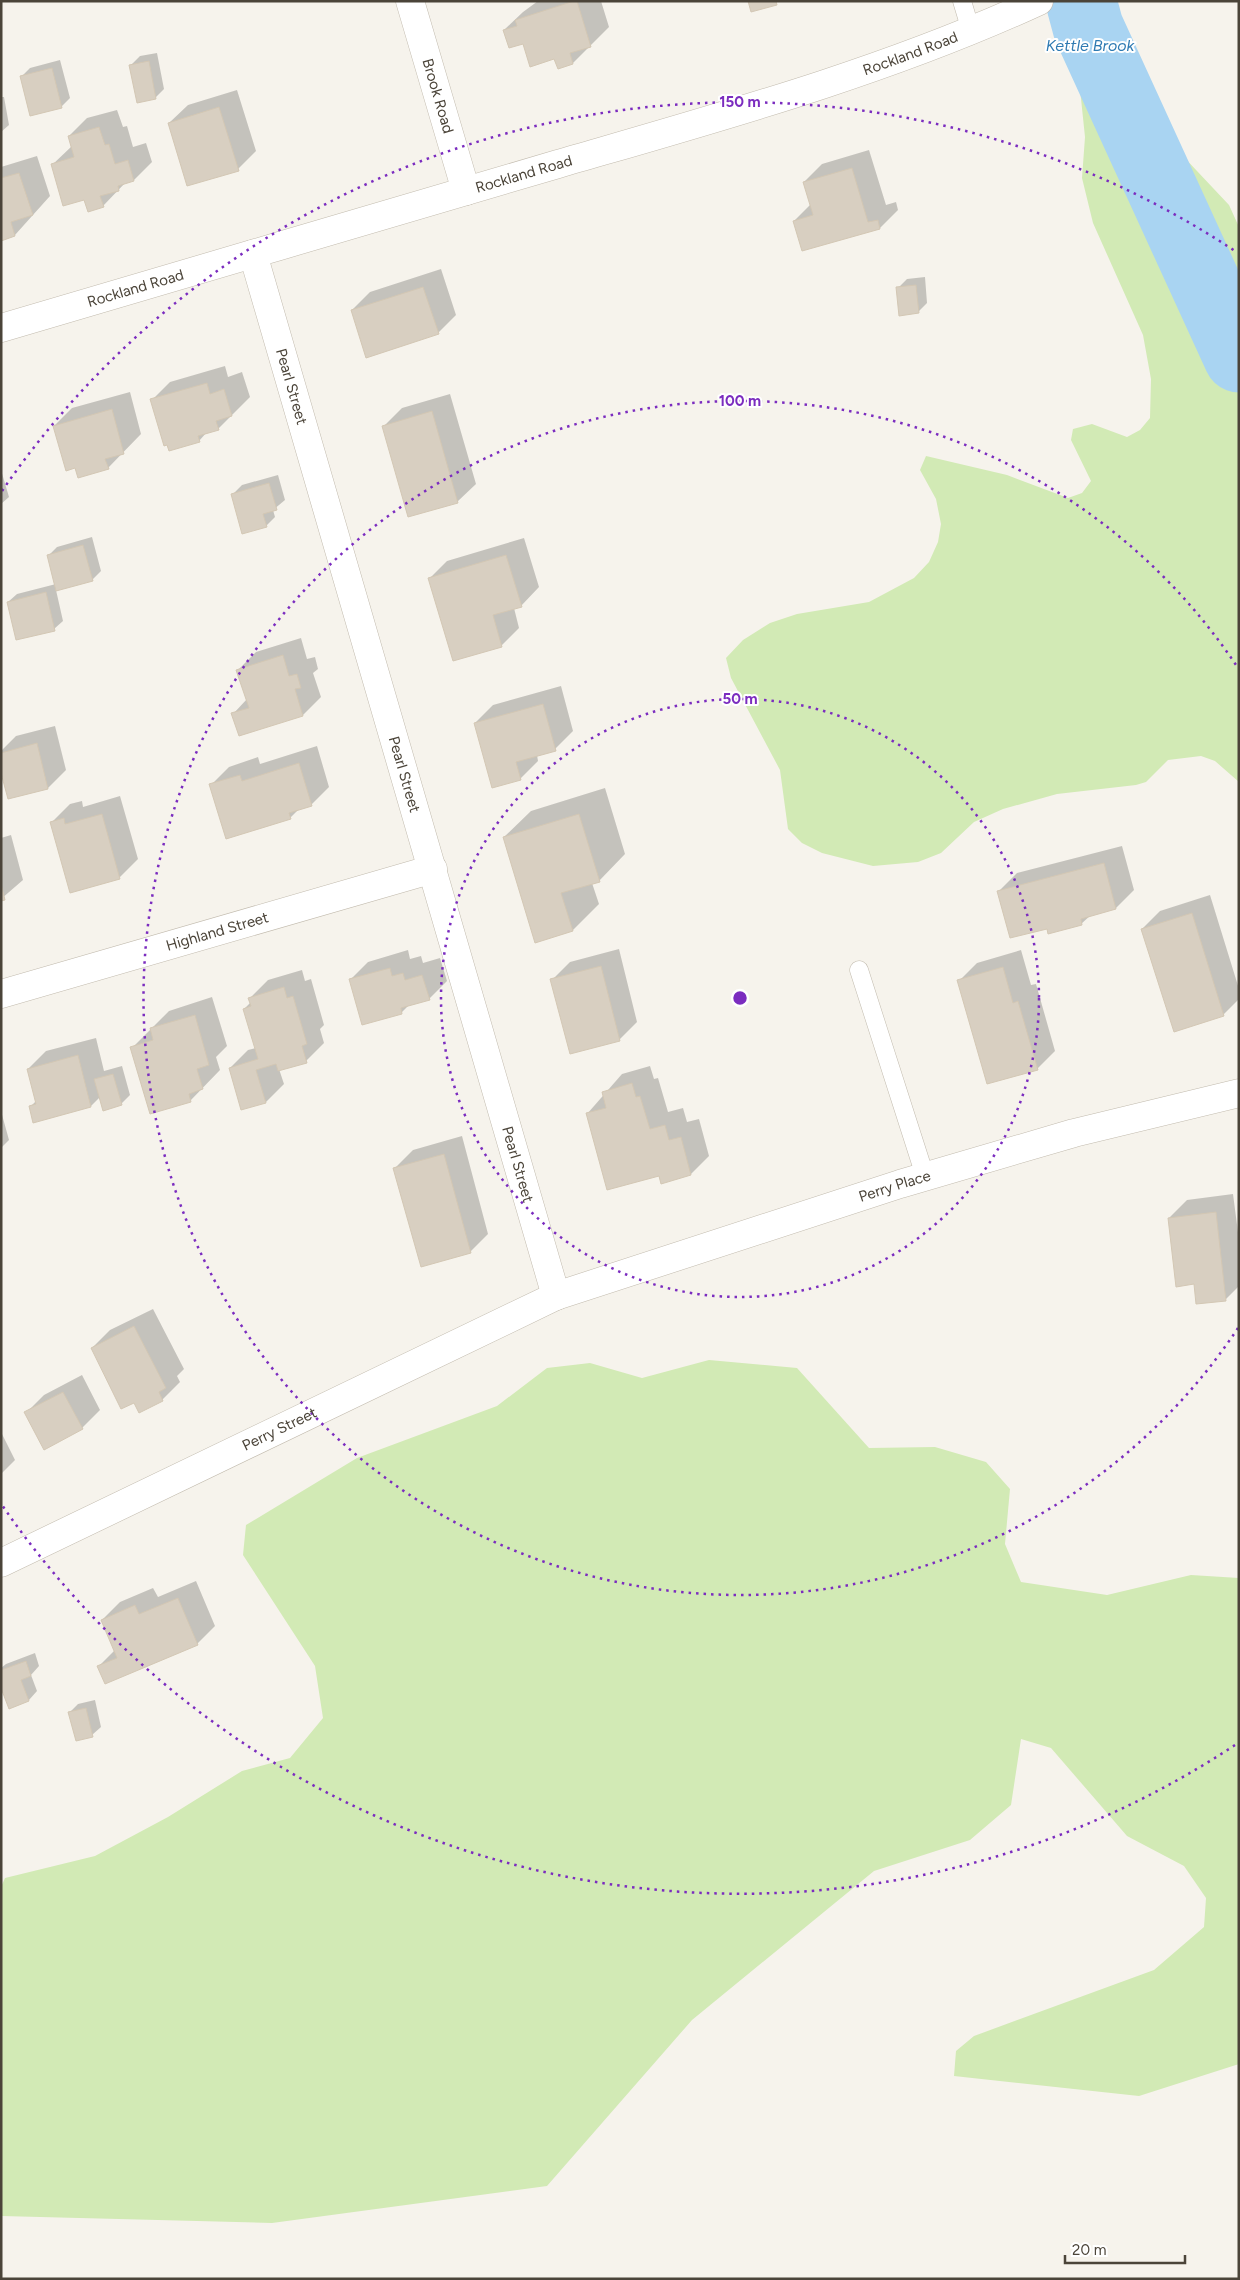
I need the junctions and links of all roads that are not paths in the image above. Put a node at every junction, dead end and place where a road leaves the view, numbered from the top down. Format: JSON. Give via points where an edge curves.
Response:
{"nodes":[{"id":1,"x":410,"y":1,"type":"edge"},
{"id":2,"x":962,"y":1,"type":"edge"},
{"id":3,"x":1039,"y":1,"type":"edge"},
{"id":4,"x":971,"y":31,"type":"junction"},
{"id":5,"x":466,"y":191,"type":"junction"},
{"id":6,"x":253,"y":254,"type":"junction"},
{"id":7,"x":1,"y":328,"type":"edge"},
{"id":8,"x":433,"y":869,"type":"junction"},
{"id":9,"x":859,"y":970,"type":"dead end"},
{"id":10,"x":1,"y":994,"type":"edge"},
{"id":11,"x":1239,"y":1092,"type":"edge"},
{"id":12,"x":925,"y":1176,"type":"junction"},
{"id":13,"x":556,"y":1296,"type":"junction"},
{"id":14,"x":1,"y":1563,"type":"edge"}],
"edges":[{"from":1,"to":5,"type":"street","name":"Brook Road"},
{"from":2,"to":4,"type":"lane"},
{"from":3,"to":4,"type":"street","name":"Rockland Road"},
{"from":4,"to":5,"type":"street","name":"Rockland Road","via":[[893,61],[707,121]]},
{"from":5,"to":6,"type":"street","name":"Rockland Road"},
{"from":6,"to":7,"type":"street","name":"Rockland Road"},
{"from":6,"to":8,"type":"street","name":"Pearl Street"},
{"from":8,"to":10,"type":"street","name":"Highland Street"},
{"from":8,"to":13,"type":"street","name":"Pearl Street"},
{"from":9,"to":12,"type":"lane"},
{"from":11,"to":12,"type":"street","name":"Perry Place","via":[[1074,1133]]},
{"from":12,"to":13,"type":"street","name":"Perry Place"},
{"from":13,"to":14,"type":"street","name":"Perry Street"}]}
